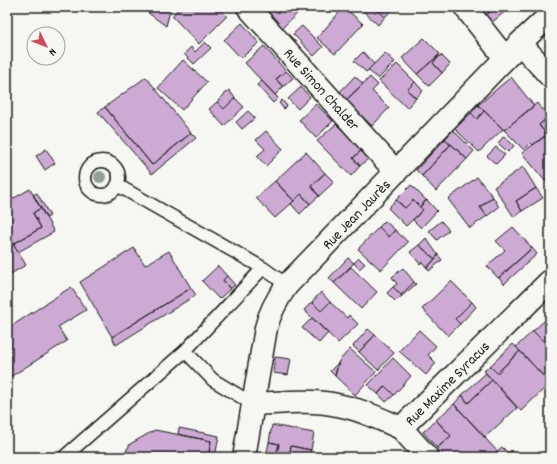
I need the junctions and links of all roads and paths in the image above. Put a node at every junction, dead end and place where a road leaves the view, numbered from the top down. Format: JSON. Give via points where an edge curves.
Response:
{"nodes":[{"id":1,"x":248,"y":7,"type":"edge"},
{"id":2,"x":465,"y":7,"type":"edge"},
{"id":3,"x":547,"y":23,"type":"edge"},
{"id":4,"x":512,"y":50,"type":"junction"},
{"id":5,"x":550,"y":76,"type":"edge"},
{"id":6,"x":396,"y":172,"type":"junction"},
{"id":7,"x":117,"y":185,"type":"dead end"},
{"id":8,"x":263,"y":268,"type":"junction"},
{"id":9,"x":550,"y":281,"type":"edge"},
{"id":10,"x":287,"y":285,"type":"junction"},
{"id":11,"x":185,"y":351,"type":"junction"},
{"id":12,"x":253,"y":404,"type":"junction"},
{"id":13,"x":401,"y":428,"type":"junction"},
{"id":14,"x":64,"y":457,"type":"edge"},
{"id":15,"x":244,"y":457,"type":"edge"},
{"id":16,"x":427,"y":457,"type":"edge"}],
"edges":[{"from":1,"to":6,"type":"street","name":"Rue Simon Chalder"},
{"from":2,"to":4,"type":"street"},
{"from":3,"to":4,"type":"street","name":"Rue Jean Jaurès"},
{"from":4,"to":5,"type":"street"},
{"from":4,"to":6,"type":"street","name":"Rue Jean Jaurès"},
{"from":6,"to":10,"type":"street","name":"Rue Jean Jaurès"},
{"from":7,"to":8,"type":"lane"},
{"from":8,"to":10,"type":"lane"},
{"from":8,"to":11,"type":"lane"},
{"from":9,"to":13,"type":"street","name":"Rue Maxime Syracus"},
{"from":10,"to":12,"type":"street","name":"Rue Jean Jaurès","via":[[270,312]]},
{"from":11,"to":12,"type":"lane","via":[[213,380]]},
{"from":11,"to":14,"type":"lane"},
{"from":12,"to":13,"type":"street","name":"Rue Maxime Syracus","via":[[336,404]]},
{"from":12,"to":15,"type":"street","name":"Rue Jean Jaurès"},
{"from":13,"to":16,"type":"street"}]}
